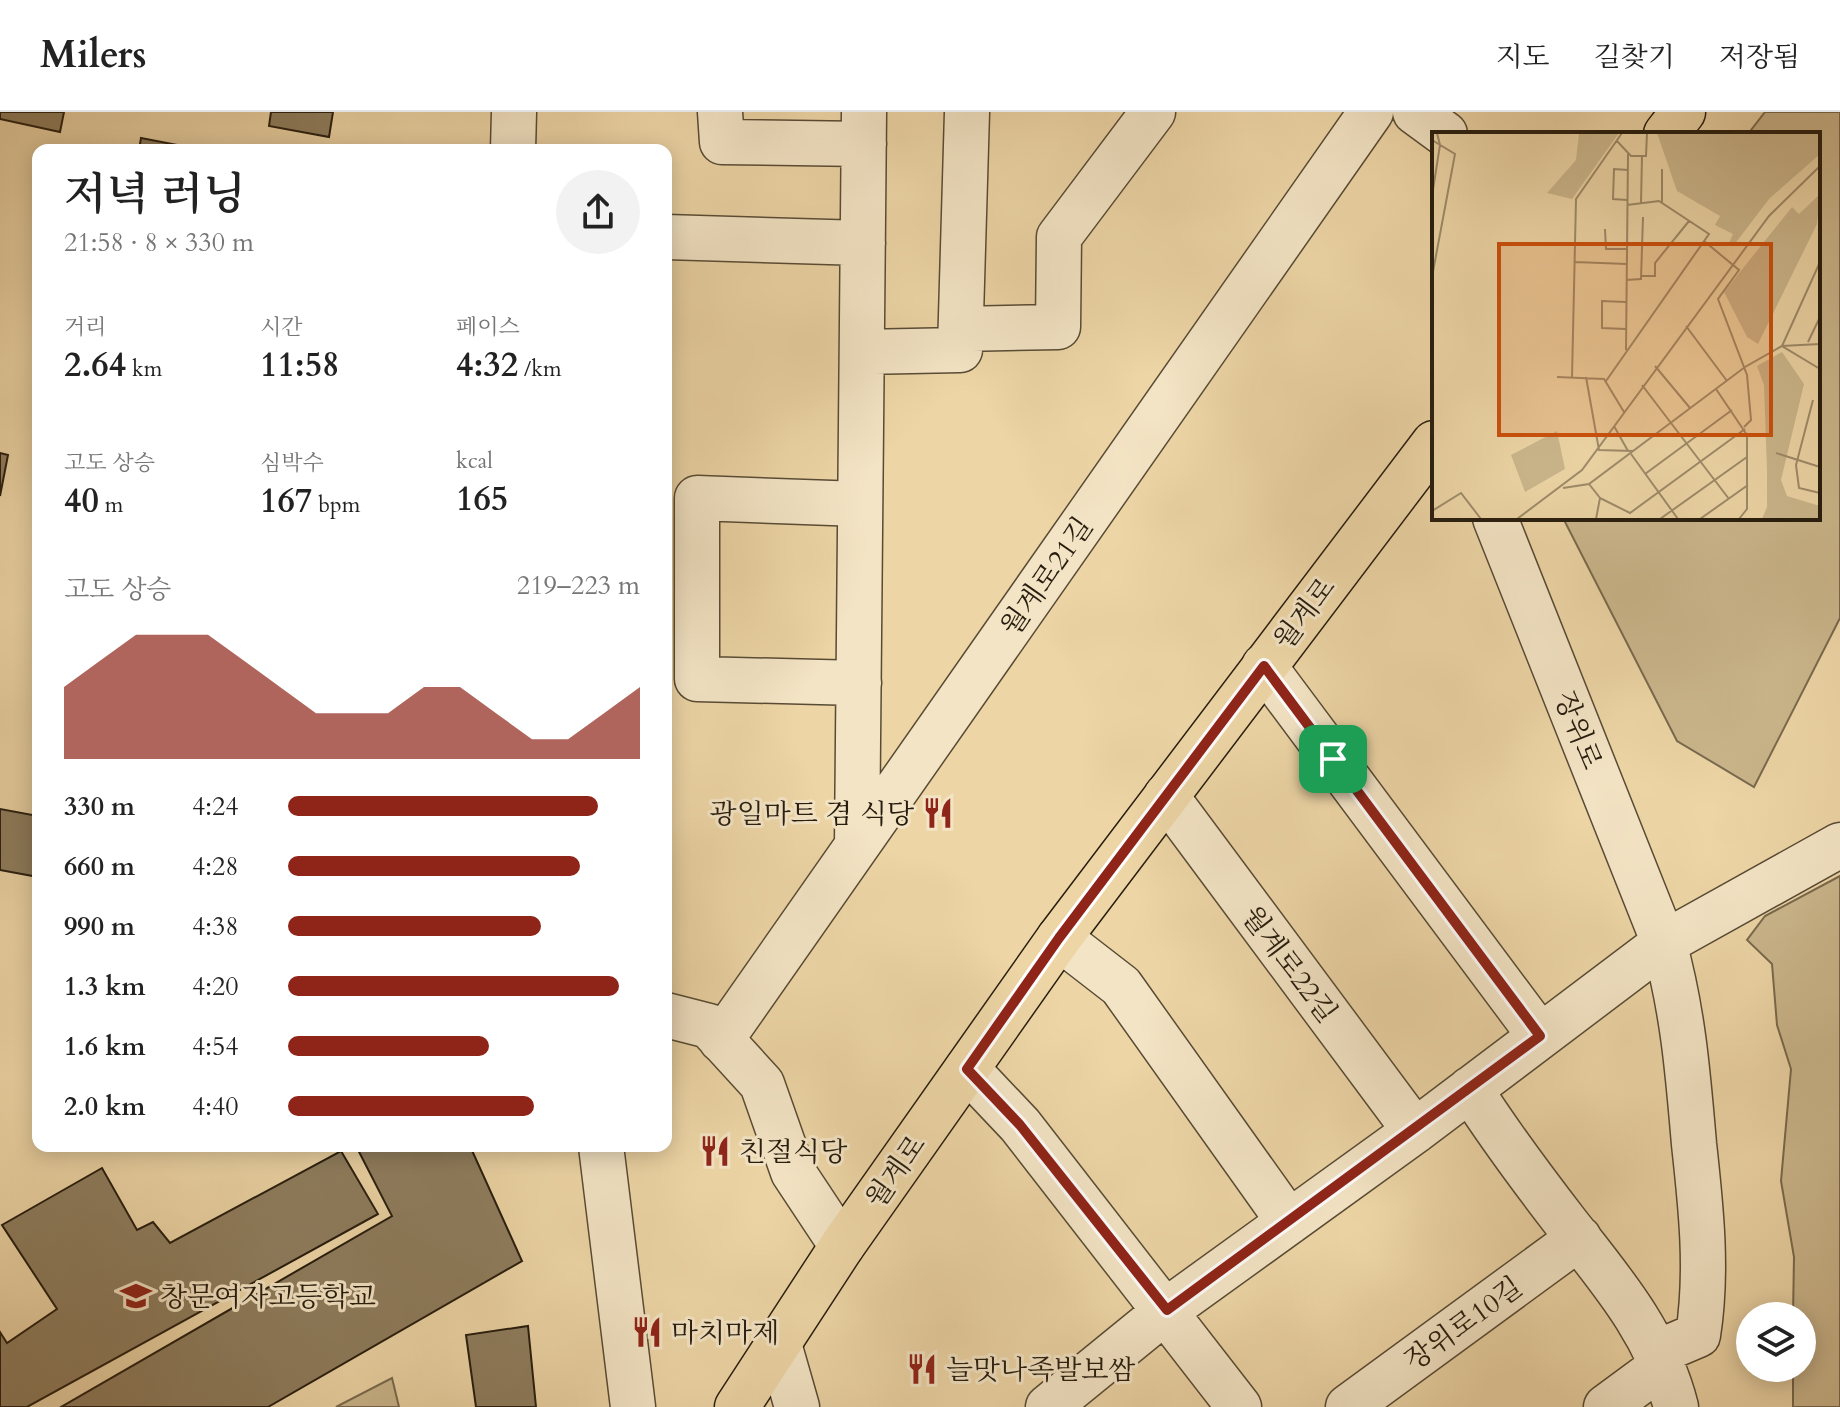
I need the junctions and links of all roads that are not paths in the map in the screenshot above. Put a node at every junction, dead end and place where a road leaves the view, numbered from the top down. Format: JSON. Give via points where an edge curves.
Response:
{"nodes":[{"id":1,"x":514,"y":112,"type":"edge"},
{"id":2,"x":720,"y":112,"type":"edge"},
{"id":3,"x":967,"y":112,"type":"edge"},
{"id":4,"x":1153,"y":112,"type":"edge"},
{"id":5,"x":1371,"y":112,"type":"edge"},
{"id":6,"x":1415,"y":112,"type":"edge"},
{"id":7,"x":1683,"y":112,"type":"edge"},
{"id":8,"x":864,"y":128,"type":"edge"},
{"id":9,"x":1442,"y":132,"type":"edge"},
{"id":10,"x":1668,"y":132,"type":"edge"},
{"id":11,"x":513,"y":144,"type":"edge"},
{"id":12,"x":672,"y":237,"type":"edge"},
{"id":13,"x":863,"y":243,"type":"junction"},
{"id":14,"x":961,"y":329,"type":"junction"},
{"id":15,"x":862,"y":352,"type":"junction"},
{"id":16,"x":1432,"y":446,"type":"edge"},
{"id":17,"x":860,"y":504,"type":"junction"},
{"id":18,"x":1496,"y":520,"type":"edge"},
{"id":19,"x":1264,"y":666,"type":"junction"},
{"id":20,"x":859,"y":683,"type":"junction"},
{"id":21,"x":1166,"y":796,"type":"junction"},
{"id":22,"x":857,"y":845,"type":"junction"},
{"id":23,"x":1840,"y":845,"type":"edge"},
{"id":24,"x":1059,"y":938,"type":"junction"},
{"id":25,"x":1664,"y":943,"type":"junction"},
{"id":26,"x":672,"y":1017,"type":"edge"},
{"id":27,"x":1540,"y":1036,"type":"junction"},
{"id":28,"x":721,"y":1040,"type":"junction"},
{"id":29,"x":967,"y":1069,"type":"junction"},
{"id":30,"x":1470,"y":1089,"type":"junction"},
{"id":31,"x":1415,"y":1131,"type":"junction"},
{"id":32,"x":602,"y":1152,"type":"edge"},
{"id":33,"x":1289,"y":1222,"type":"junction"},
{"id":34,"x":1579,"y":1238,"type":"junction"},
{"id":35,"x":842,"y":1246,"type":"junction"},
{"id":36,"x":1167,"y":1310,"type":"junction"},
{"id":37,"x":779,"y":1344,"type":"junction"},
{"id":38,"x":1660,"y":1358,"type":"junction"},
{"id":39,"x":633,"y":1407,"type":"edge"},
{"id":40,"x":737,"y":1407,"type":"edge"},
{"id":41,"x":797,"y":1407,"type":"edge"},
{"id":42,"x":1048,"y":1407,"type":"edge"},
{"id":43,"x":1239,"y":1407,"type":"edge"},
{"id":44,"x":1348,"y":1407,"type":"edge"},
{"id":45,"x":1606,"y":1407,"type":"edge"},
{"id":46,"x":1676,"y":1407,"type":"edge"}],
"edges":[{"from":1,"to":11,"type":"street"},
{"from":2,"to":8,"type":"street","via":[[722,142]]},
{"from":3,"to":14,"type":"street"},
{"from":4,"to":14,"type":"street","via":[[1059,237],[1058,327]]},
{"from":5,"to":22,"type":"street","name":"월계로21길"},
{"from":6,"to":9,"type":"street"},
{"from":7,"to":10,"type":"main road"},
{"from":8,"to":13,"type":"street"},
{"from":12,"to":13,"type":"street"},
{"from":13,"to":15,"type":"street"},
{"from":14,"to":15,"type":"street","via":[[960,350]]},
{"from":15,"to":17,"type":"street"},
{"from":16,"to":19,"type":"main road","name":"월계로"},
{"from":17,"to":20,"type":"street"},
{"from":17,"to":20,"type":"street","via":[[697,498],[697,679]]},
{"from":18,"to":25,"type":"street","name":"장위로"},
{"from":19,"to":21,"type":"main road","name":"월계로"},
{"from":19,"to":27,"type":"street"},
{"from":20,"to":22,"type":"street"},
{"from":21,"to":24,"type":"main road","name":"월계로"},
{"from":21,"to":31,"type":"street","name":"월계로22길"},
{"from":22,"to":28,"type":"street","name":"월계로21길"},
{"from":23,"to":25,"type":"street"},
{"from":24,"to":29,"type":"main road","name":"월계로"},
{"from":24,"to":33,"type":"street","via":[[1121,986]]},
{"from":25,"to":27,"type":"street"},
{"from":25,"to":38,"type":"street","name":"장위로","via":[[1680,1001],[1686,1051],[1704,1302],[1698,1335]]},
{"from":26,"to":28,"type":"street","via":[[709,1026]]},
{"from":27,"to":30,"type":"street"},
{"from":28,"to":35,"type":"street","via":[[762,1084],[793,1172]]},
{"from":29,"to":35,"type":"main road","name":"월계로"},
{"from":29,"to":36,"type":"street","via":[[1020,1125]]},
{"from":30,"to":31,"type":"street"},
{"from":30,"to":34,"type":"street","via":[[1503,1141]]},
{"from":31,"to":33,"type":"street"},
{"from":32,"to":39,"type":"street"},
{"from":33,"to":36,"type":"street"},
{"from":34,"to":38,"type":"street","via":[[1626,1299]]},
{"from":34,"to":44,"type":"street","name":"장위로10길"},
{"from":35,"to":37,"type":"main road","name":"월계로"},
{"from":36,"to":42,"type":"street"},
{"from":36,"to":43,"type":"street"},
{"from":37,"to":40,"type":"main road","name":"월계로"},
{"from":37,"to":41,"type":"street"},
{"from":38,"to":45,"type":"street"},
{"from":38,"to":46,"type":"street"}]}
